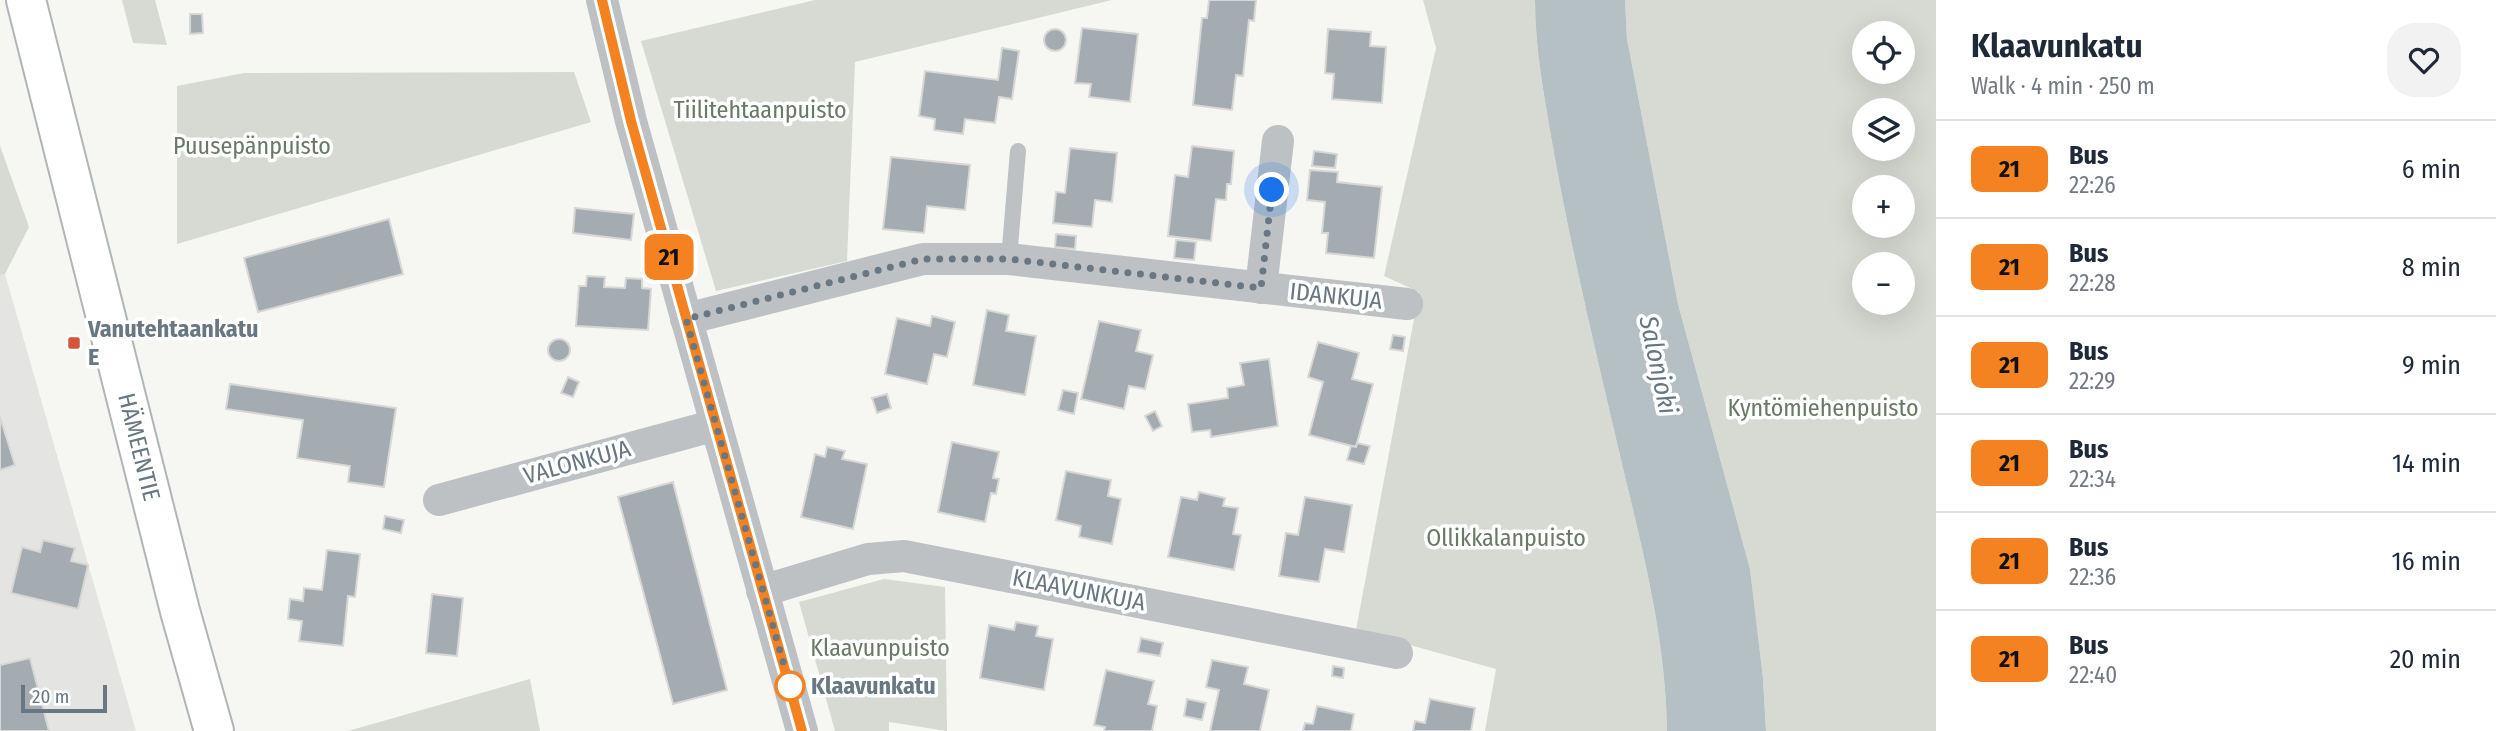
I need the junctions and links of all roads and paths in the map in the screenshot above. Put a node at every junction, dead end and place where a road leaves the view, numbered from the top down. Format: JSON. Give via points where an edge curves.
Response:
{"nodes":[{"id":1,"x":26,"y":0,"type":"edge"},
{"id":2,"x":601,"y":0,"type":"edge"},
{"id":3,"x":1278,"y":141,"type":"dead end"},
{"id":4,"x":1017,"y":151,"type":"dead end"},
{"id":5,"x":1009,"y":259,"type":"junction"},
{"id":6,"x":1261,"y":288,"type":"junction"},
{"id":7,"x":1407,"y":304,"type":"dead end"},
{"id":8,"x":686,"y":319,"type":"junction"},
{"id":9,"x":716,"y":425,"type":"junction"},
{"id":10,"x":439,"y":500,"type":"dead end"},
{"id":11,"x":762,"y":591,"type":"junction"},
{"id":12,"x":1397,"y":653,"type":"dead end"},
{"id":13,"x":214,"y":731,"type":"edge"},
{"id":14,"x":802,"y":731,"type":"edge"}],
"edges":[{"from":1,"to":13,"type":"main road","name":"HÄMEENTIE"},
{"from":2,"to":8,"type":"street"},
{"from":3,"to":6,"type":"street"},
{"from":4,"to":5,"type":"lane"},
{"from":5,"to":6,"type":"street","name":"IDANKUJA"},
{"from":5,"to":8,"type":"street","name":"IDANKUJA","via":[[923,259]]},
{"from":6,"to":7,"type":"street","name":"IDANKUJA"},
{"from":8,"to":9,"type":"street"},
{"from":9,"to":10,"type":"street","name":"VALONKUJA"},
{"from":9,"to":11,"type":"street"},
{"from":11,"to":12,"type":"street","name":"KLAAVUNKUJA","via":[[868,559],[904,556]]},
{"from":11,"to":14,"type":"street"}]}
